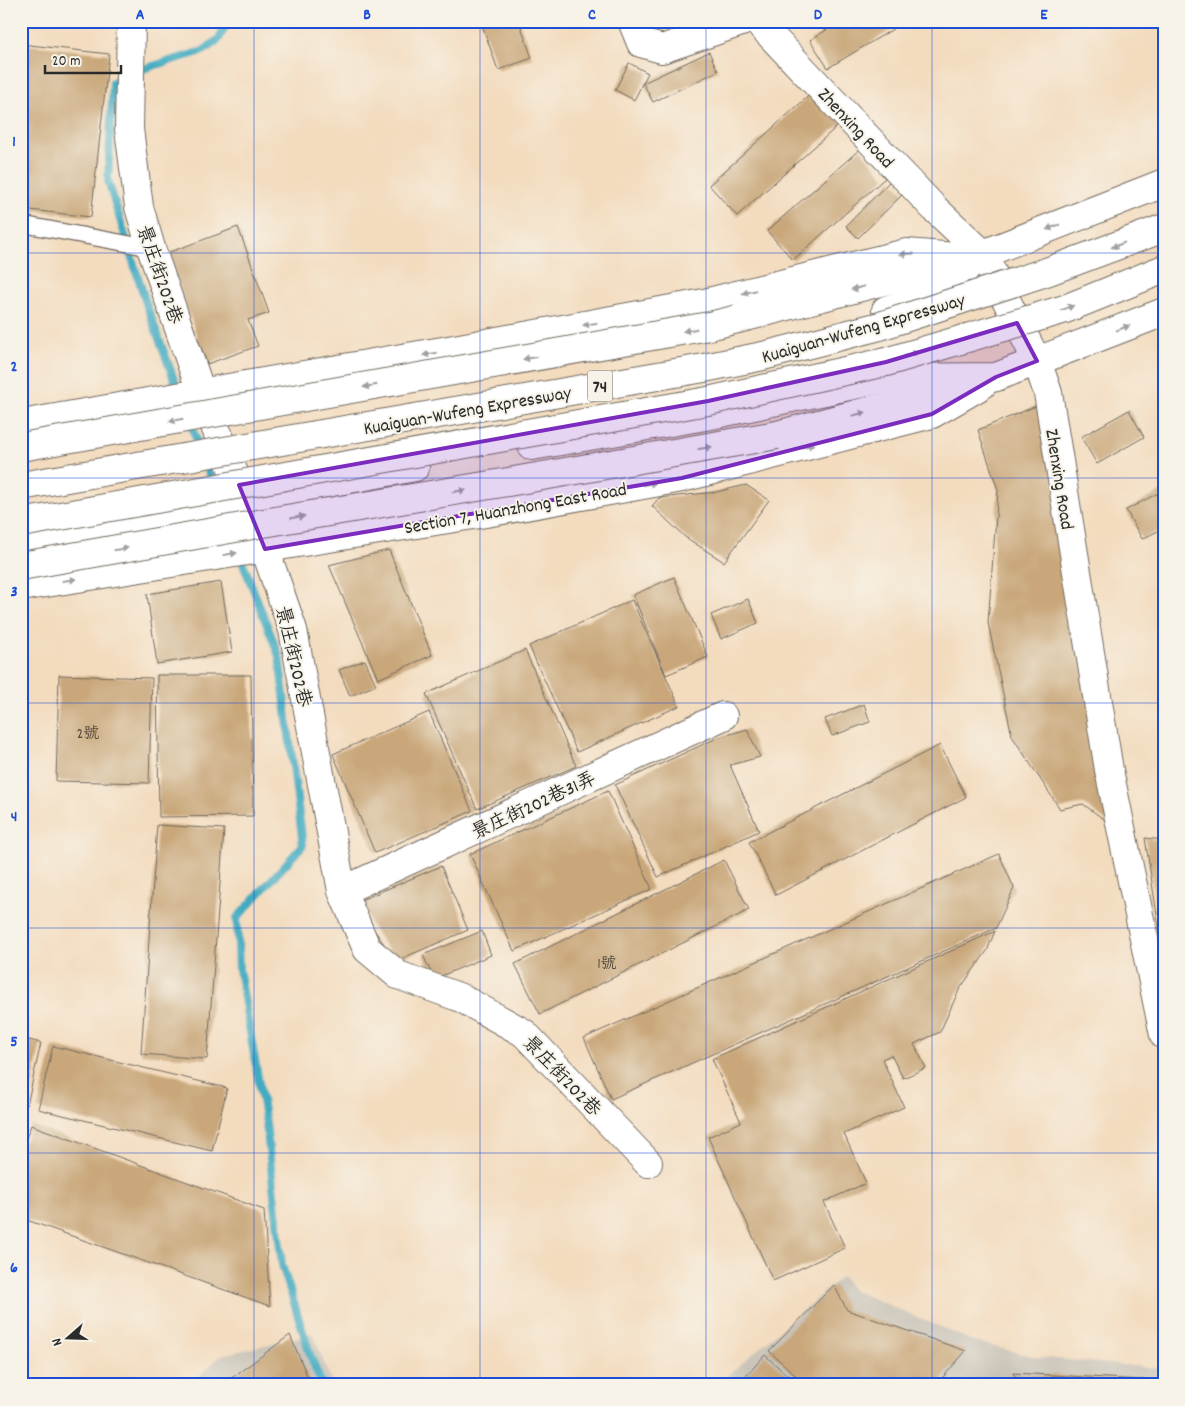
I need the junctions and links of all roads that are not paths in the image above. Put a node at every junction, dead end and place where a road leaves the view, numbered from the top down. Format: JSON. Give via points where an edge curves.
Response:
{"nodes":[{"id":1,"x":131,"y":21,"type":"edge"},
{"id":2,"x":632,"y":21,"type":"edge"},
{"id":3,"x":744,"y":21,"type":"edge"},
{"id":4,"x":757,"y":21,"type":"edge"},
{"id":5,"x":1164,"y":183,"type":"edge"},
{"id":6,"x":21,"y":224,"type":"edge"},
{"id":7,"x":1164,"y":228,"type":"edge"},
{"id":8,"x":151,"y":248,"type":"junction"},
{"id":9,"x":978,"y":256,"type":"junction"},
{"id":10,"x":1164,"y":269,"type":"edge"},
{"id":11,"x":1164,"y":312,"type":"edge"},
{"id":12,"x":1037,"y":361,"type":"junction"},
{"id":13,"x":996,"y":377,"type":"junction"},
{"id":14,"x":201,"y":392,"type":"junction"},
{"id":15,"x":21,"y":424,"type":"edge"},
{"id":16,"x":206,"y":445,"type":"junction"},
{"id":17,"x":21,"y":447,"type":"edge"},
{"id":18,"x":21,"y":477,"type":"edge"},
{"id":19,"x":21,"y":486,"type":"edge"},
{"id":20,"x":228,"y":501,"type":"junction"},
{"id":21,"x":21,"y":523,"type":"edge"},
{"id":22,"x":21,"y":538,"type":"edge"},
{"id":23,"x":265,"y":549,"type":"junction"},
{"id":24,"x":21,"y":566,"type":"edge"},
{"id":25,"x":21,"y":587,"type":"edge"},
{"id":26,"x":723,"y":716,"type":"dead end"},
{"id":27,"x":342,"y":891,"type":"junction"},
{"id":28,"x":1164,"y":1035,"type":"edge"},
{"id":29,"x":648,"y":1162,"type":"dead end"}],
"edges":[{"from":1,"to":8,"type":"main road","name":"景庄街202巷","via":[[128,129],[138,206]]},
{"from":2,"to":3,"type":"main road","via":[[642,43],[662,48]]},
{"from":4,"to":9,"type":"main road","name":"Zhenxing Road"},
{"from":5,"to":9,"type":"main road","one_way":true},
{"from":6,"to":8,"type":"lane"},
{"from":7,"to":19,"type":"main road","name":"Kuaiguan-Wufeng Expressway","number":"74","one_way":true,"bridge":true,"via":[[1049,271],[880,326],[763,356]]},
{"from":8,"to":14,"type":"main road","name":"景庄街202巷"},
{"from":9,"to":12,"type":"main road","name":"Zhenxing Road"},
{"from":9,"to":14,"type":"main road","one_way":true,"via":[[906,253],[704,303]]},
{"from":9,"to":16,"type":"main road","via":[[953,287],[878,313],[764,345]]},
{"from":9,"to":17,"type":"main road","one_way":true,"bridge":true,"via":[[699,328]]},
{"from":21,"to":10,"type":"main road","name":"Kuaiguan-Wufeng Expressway","number":"74","one_way":true,"bridge":true,"via":[[781,386],[886,362],[1065,309]]},
{"from":12,"to":11,"type":"main road","name":"Section 7, Huanzhong East Road","one_way":true},
{"from":12,"to":13,"type":"main road","name":"Section 7, Huanzhong East Road"},
{"from":12,"to":28,"type":"main road","name":"Zhenxing Road","via":[[1048,393],[1108,770]]},
{"from":13,"to":20,"type":"main road","name":"Section 7, Huanzhong East Road","via":[[887,378],[711,415]]},
{"from":23,"to":13,"type":"main road","name":"Section 7, Huanzhong East Road","one_way":true,"via":[[682,478],[932,414]]},
{"from":24,"to":13,"type":"main road","one_way":true,"bridge":true,"via":[[777,435]]},
{"from":14,"to":15,"type":"main road"},
{"from":14,"to":16,"type":"main road","name":"景庄街202巷"},
{"from":16,"to":18,"type":"main road"},
{"from":16,"to":20,"type":"main road","name":"景庄街202巷"},
{"from":20,"to":22,"type":"main road","name":"Section 7, Huanzhong East Road"},
{"from":20,"to":23,"type":"main road","name":"景庄街202巷"},
{"from":25,"to":23,"type":"main road","name":"Section 7, Huanzhong East Road","one_way":true},
{"from":23,"to":27,"type":"main road","name":"景庄街202巷","via":[[293,630]]},
{"from":26,"to":27,"type":"main road","name":"景庄街202巷31弄"},
{"from":27,"to":29,"type":"main road","name":"景庄街202巷","via":[[367,949],[398,975],[461,998],[524,1033]]}]}
